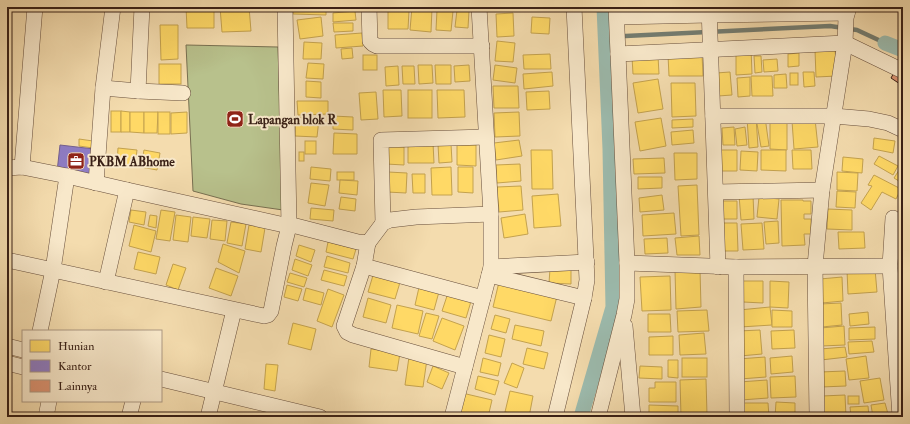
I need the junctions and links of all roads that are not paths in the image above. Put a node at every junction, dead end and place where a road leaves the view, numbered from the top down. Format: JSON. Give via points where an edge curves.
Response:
{"nodes":[{"id":1,"x":34,"y":7,"type":"edge"},
{"id":2,"x":112,"y":7,"type":"edge"},
{"id":3,"x":142,"y":7,"type":"edge"},
{"id":4,"x":285,"y":7,"type":"edge"},
{"id":5,"x":369,"y":7,"type":"edge"},
{"id":6,"x":479,"y":7,"type":"edge"},
{"id":7,"x":574,"y":7,"type":"edge"},
{"id":8,"x":847,"y":12,"type":"edge"},
{"id":9,"x":709,"y":14,"type":"edge"},
{"id":10,"x":616,"y":15,"type":"edge"},
{"id":11,"x":845,"y":41,"type":"junction"},
{"id":12,"x":482,"y":46,"type":"junction"},
{"id":13,"x":710,"y":47,"type":"junction"},
{"id":14,"x":618,"y":52,"type":"junction"},
{"id":15,"x":903,"y":71,"type":"edge"},
{"id":16,"x":103,"y":88,"type":"junction"},
{"id":17,"x":138,"y":91,"type":"junction"},
{"id":18,"x":183,"y":93,"type":"dead end"},
{"id":19,"x":713,"y":116,"type":"junction"},
{"id":20,"x":834,"y":116,"type":"junction"},
{"id":21,"x":903,"y":130,"type":"edge"},
{"id":22,"x":486,"y":137,"type":"junction"},
{"id":23,"x":22,"y":167,"type":"junction"},
{"id":24,"x":7,"y":168,"type":"edge"},
{"id":25,"x":67,"y":176,"type":"junction"},
{"id":26,"x":96,"y":183,"type":"junction"},
{"id":27,"x":127,"y":190,"type":"junction"},
{"id":28,"x":822,"y":190,"type":"junction"},
{"id":29,"x":716,"y":192,"type":"junction"},
{"id":30,"x":491,"y":214,"type":"junction"},
{"id":31,"x":893,"y":218,"type":"dead end"},
{"id":32,"x":382,"y":224,"type":"junction"},
{"id":33,"x":289,"y":226,"type":"junction"},
{"id":34,"x":368,"y":242,"type":"junction"},
{"id":35,"x":7,"y":260,"type":"edge"},
{"id":36,"x":587,"y":262,"type":"junction"},
{"id":37,"x":627,"y":264,"type":"junction"},
{"id":38,"x":364,"y":266,"type":"junction"},
{"id":39,"x":815,"y":266,"type":"junction"},
{"id":40,"x":890,"y":266,"type":"junction"},
{"id":41,"x":718,"y":267,"type":"junction"},
{"id":42,"x":736,"y":267,"type":"junction"},
{"id":43,"x":53,"y":270,"type":"junction"},
{"id":44,"x":490,"y":271,"type":"junction"},
{"id":45,"x":106,"y":282,"type":"junction"},
{"id":46,"x":482,"y":298,"type":"junction"},
{"id":47,"x":584,"y":298,"type":"junction"},
{"id":48,"x":234,"y":310,"type":"junction"},
{"id":49,"x":624,"y":315,"type":"junction"},
{"id":50,"x":40,"y":330,"type":"edge"},
{"id":51,"x":7,"y":346,"type":"edge"},
{"id":52,"x":22,"y":350,"type":"edge"},
{"id":53,"x":7,"y":363,"type":"edge"},
{"id":54,"x":22,"y":367,"type":"edge"},
{"id":55,"x":465,"y":367,"type":"junction"},
{"id":56,"x":162,"y":379,"type":"edge"},
{"id":57,"x":214,"y":392,"type":"junction"},
{"id":58,"x":49,"y":402,"type":"edge"},
{"id":59,"x":133,"y":402,"type":"edge"},
{"id":60,"x":294,"y":414,"type":"edge"},
{"id":61,"x":46,"y":417,"type":"edge"},
{"id":62,"x":129,"y":417,"type":"edge"},
{"id":63,"x":208,"y":417,"type":"edge"},
{"id":64,"x":320,"y":417,"type":"edge"},
{"id":65,"x":452,"y":417,"type":"edge"},
{"id":66,"x":555,"y":417,"type":"edge"},
{"id":67,"x":598,"y":417,"type":"edge"},
{"id":68,"x":633,"y":417,"type":"edge"},
{"id":69,"x":737,"y":417,"type":"edge"},
{"id":70,"x":817,"y":417,"type":"edge"},
{"id":71,"x":900,"y":417,"type":"edge"}],
"edges":[{"from":1,"to":23,"type":"street"},
{"from":2,"to":16,"type":"street"},
{"from":3,"to":17,"type":"street"},
{"from":4,"to":33,"type":"street"},
{"from":5,"to":12,"type":"street","via":[[370,41],[377,46]]},
{"from":6,"to":12,"type":"street"},
{"from":7,"to":36,"type":"street"},
{"from":8,"to":9,"type":"street"},
{"from":8,"to":11,"type":"street"},
{"from":9,"to":10,"type":"street"},
{"from":9,"to":13,"type":"street"},
{"from":10,"to":14,"type":"street"},
{"from":11,"to":13,"type":"street"},
{"from":11,"to":15,"type":"street"},
{"from":11,"to":20,"type":"street"},
{"from":12,"to":22,"type":"street"},
{"from":13,"to":14,"type":"street"},
{"from":13,"to":19,"type":"street"},
{"from":14,"to":37,"type":"street"},
{"from":16,"to":17,"type":"street"},
{"from":16,"to":26,"type":"street"},
{"from":17,"to":18,"type":"street"},
{"from":19,"to":20,"type":"street"},
{"from":19,"to":29,"type":"street"},
{"from":20,"to":21,"type":"street","via":[[869,119],[888,123]]},
{"from":20,"to":28,"type":"street"},
{"from":22,"to":30,"type":"street"},
{"from":22,"to":32,"type":"street","via":[[382,140]]},
{"from":23,"to":24,"type":"street"},
{"from":23,"to":25,"type":"street"},
{"from":25,"to":26,"type":"street"},
{"from":25,"to":43,"type":"street"},
{"from":26,"to":27,"type":"street"},
{"from":27,"to":33,"type":"street"},
{"from":27,"to":45,"type":"street"},
{"from":28,"to":29,"type":"street"},
{"from":28,"to":39,"type":"street"},
{"from":29,"to":41,"type":"street"},
{"from":30,"to":32,"type":"street","via":[[416,217],[390,220]]},
{"from":30,"to":44,"type":"street"},
{"from":31,"to":40,"type":"street"},
{"from":32,"to":34,"type":"street"},
{"from":33,"to":34,"type":"street"},
{"from":33,"to":48,"type":"street","via":[[271,311],[264,316]]},
{"from":34,"to":38,"type":"street"},
{"from":35,"to":43,"type":"street"},
{"from":36,"to":44,"type":"street"},
{"from":36,"to":47,"type":"street"},
{"from":37,"to":41,"type":"street"},
{"from":37,"to":49,"type":"street","via":[[627,299]]},
{"from":38,"to":46,"type":"street"},
{"from":38,"to":55,"type":"street","via":[[344,326],[347,332]]},
{"from":39,"to":40,"type":"street"},
{"from":39,"to":42,"type":"street"},
{"from":39,"to":70,"type":"street"},
{"from":40,"to":71,"type":"street"},
{"from":41,"to":42,"type":"street"},
{"from":42,"to":69,"type":"street"},
{"from":43,"to":45,"type":"street"},
{"from":43,"to":50,"type":"street"},
{"from":44,"to":46,"type":"street"},
{"from":44,"to":47,"type":"street"},
{"from":45,"to":48,"type":"street"},
{"from":46,"to":55,"type":"street"},
{"from":47,"to":66,"type":"street"},
{"from":48,"to":57,"type":"street"},
{"from":49,"to":67,"type":"street"},
{"from":49,"to":68,"type":"street"},
{"from":51,"to":52,"type":"street"},
{"from":53,"to":54,"type":"street"},
{"from":55,"to":65,"type":"street"},
{"from":56,"to":57,"type":"street"},
{"from":57,"to":60,"type":"street"},
{"from":57,"to":63,"type":"street"},
{"from":58,"to":61,"type":"street"},
{"from":59,"to":62,"type":"street"},
{"from":60,"to":64,"type":"street"}]}
